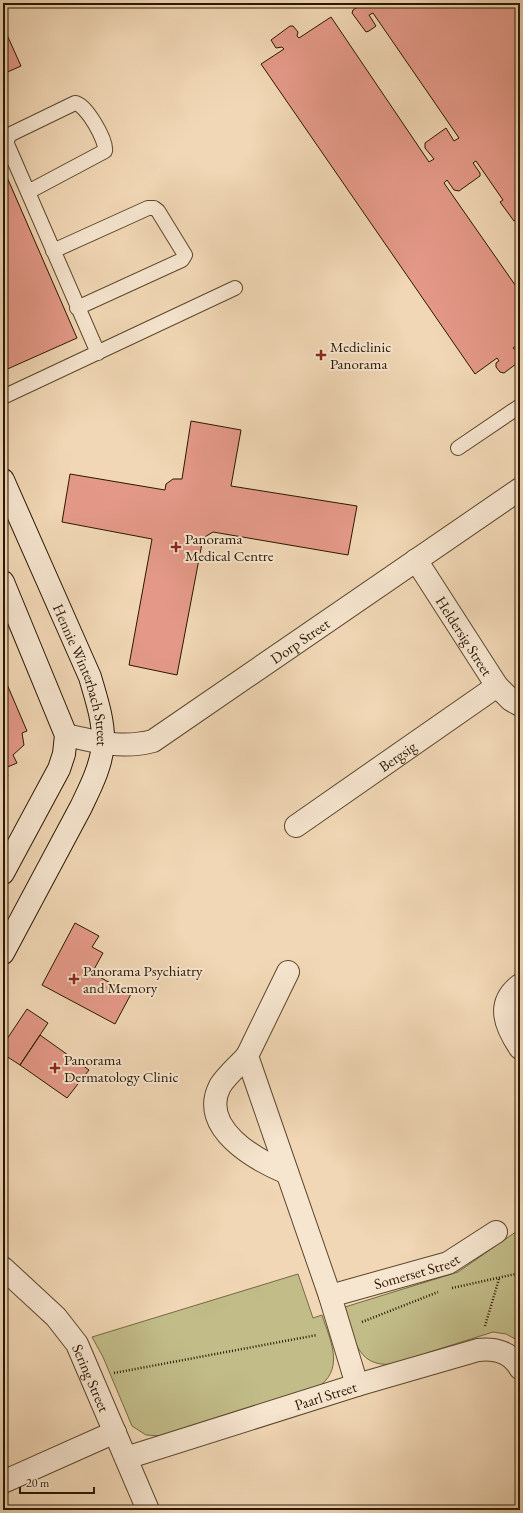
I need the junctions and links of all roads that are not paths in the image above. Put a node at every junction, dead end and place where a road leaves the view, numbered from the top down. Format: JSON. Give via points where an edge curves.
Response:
{"nodes":[{"id":1,"x":28,"y":192,"type":"junction"},
{"id":2,"x":53,"y":251,"type":"junction"},
{"id":3,"x":235,"y":288,"type":"dead end"},
{"id":4,"x":77,"y":308,"type":"junction"},
{"id":5,"x":98,"y":353,"type":"junction"},
{"id":6,"x":3,"y":397,"type":"edge"},
{"id":7,"x":520,"y":406,"type":"edge"},
{"id":8,"x":458,"y":448,"type":"dead end"},
{"id":9,"x":3,"y":480,"type":"edge"},
{"id":10,"x":520,"y":489,"type":"edge"},
{"id":11,"x":416,"y":560,"type":"junction"},
{"id":12,"x":3,"y":582,"type":"edge"},
{"id":13,"x":9,"y":614,"type":"edge"},
{"id":14,"x":497,"y":686,"type":"junction"},
{"id":15,"x":520,"y":705,"type":"edge"},
{"id":16,"x":66,"y":735,"type":"junction"},
{"id":17,"x":103,"y":743,"type":"junction"},
{"id":18,"x":296,"y":826,"type":"dead end"},
{"id":19,"x":3,"y":873,"type":"edge"},
{"id":20,"x":3,"y":953,"type":"edge"},
{"id":21,"x":288,"y":972,"type":"dead end"},
{"id":22,"x":520,"y":985,"type":"edge"},
{"id":23,"x":520,"y":1048,"type":"edge"},
{"id":24,"x":247,"y":1056,"type":"junction"},
{"id":25,"x":287,"y":1173,"type":"junction"},
{"id":26,"x":496,"y":1232,"type":"dead end"},
{"id":27,"x":3,"y":1268,"type":"edge"},
{"id":28,"x":330,"y":1296,"type":"junction"},
{"id":29,"x":520,"y":1368,"type":"edge"},
{"id":30,"x":356,"y":1384,"type":"junction"},
{"id":31,"x":115,"y":1432,"type":"junction"},
{"id":32,"x":126,"y":1458,"type":"junction"},
{"id":33,"x":3,"y":1482,"type":"edge"},
{"id":34,"x":148,"y":1510,"type":"edge"}],
"edges":[{"from":1,"to":1,"type":"lane","via":[[7,144],[8,137],[75,103],[79,104],[86,110],[105,144],[105,151]]},
{"from":1,"to":2,"type":"lane"},
{"from":2,"to":4,"type":"lane"},
{"from":2,"to":4,"type":"lane","via":[[148,208],[154,208],[185,255],[182,260]]},
{"from":3,"to":5,"type":"lane"},
{"from":4,"to":5,"type":"lane"},
{"from":5,"to":6,"type":"lane"},
{"from":7,"to":8,"type":"lane"},
{"from":9,"to":17,"type":"street","name":"Hennie Winterbach Street","via":[[90,676],[99,709]]},
{"from":10,"to":11,"type":"street","name":"Dorp Street"},
{"from":11,"to":14,"type":"street","name":"Heldersig Street"},
{"from":11,"to":17,"type":"street","name":"Dorp Street","via":[[153,741],[127,746]]},
{"from":12,"to":13,"type":"street","name":"Hennie Winterbach Street"},
{"from":13,"to":16,"type":"street","name":"Hennie Winterbach Street"},
{"from":14,"to":15,"type":"street","name":"Heldersig Street"},
{"from":14,"to":18,"type":"street","name":"Bergsig"},
{"from":16,"to":17,"type":"street","name":"Dorp Street"},
{"from":16,"to":19,"type":"street","name":"Hennie Winterbach Street","via":[[59,769]]},
{"from":17,"to":20,"type":"street","name":"Hennie Winterbach Street","via":[[92,783],[81,808]]},
{"from":21,"to":24,"type":"street"},
{"from":22,"to":23,"type":"street","via":[[507,1000],[505,1008],[510,1033]]},
{"from":24,"to":25,"type":"street"},
{"from":24,"to":25,"type":"street","via":[[220,1086],[216,1106],[217,1119],[246,1151]]},
{"from":25,"to":28,"type":"street"},
{"from":26,"to":28,"type":"street","name":"Somerset Street","via":[[448,1263]]},
{"from":27,"to":31,"type":"street","name":"Sering Street","via":[[56,1317],[77,1344]]},
{"from":28,"to":30,"type":"street"},
{"from":29,"to":30,"type":"street","name":"Paarl Street","via":[[510,1356],[488,1349]]},
{"from":30,"to":32,"type":"street","name":"Paarl Street"},
{"from":31,"to":32,"type":"street","name":"Sering Street"},
{"from":31,"to":33,"type":"street"},
{"from":32,"to":34,"type":"street","name":"Sering Street"}]}
